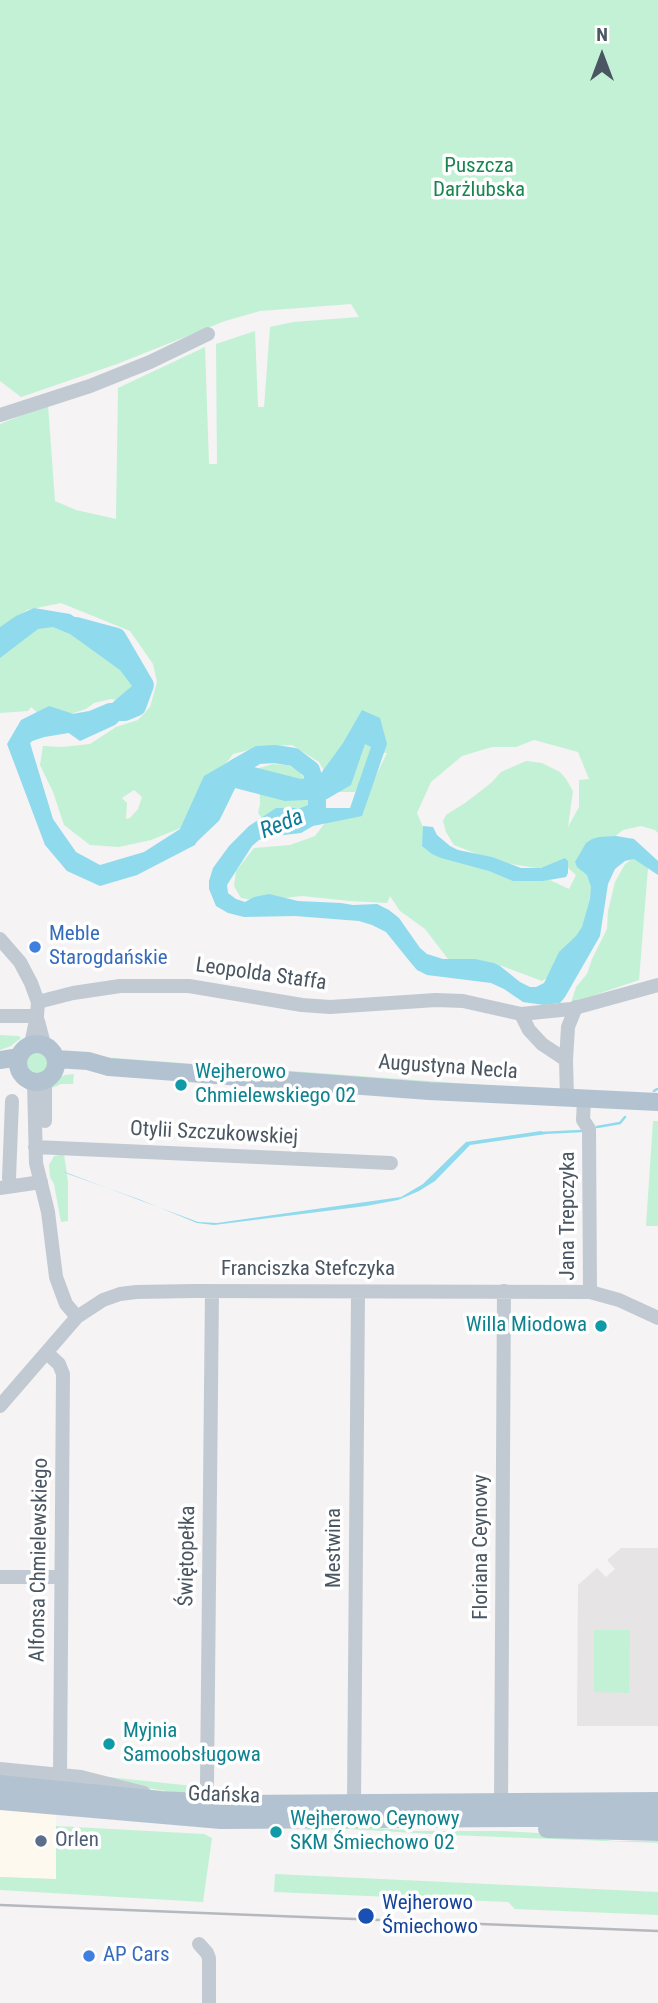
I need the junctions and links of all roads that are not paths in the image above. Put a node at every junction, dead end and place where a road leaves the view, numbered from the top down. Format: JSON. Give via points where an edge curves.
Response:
{"nodes":[{"id":1,"x":208,"y":334,"type":"dead end"},
{"id":2,"x":0,"y":415,"type":"edge"},
{"id":3,"x":0,"y":939,"type":"edge"},
{"id":4,"x":658,"y":985,"type":"edge"},
{"id":5,"x":576,"y":1007,"type":"junction"},
{"id":6,"x":37,"y":1009,"type":"junction"},
{"id":7,"x":521,"y":1014,"type":"junction"},
{"id":8,"x":0,"y":1016,"type":"edge"},
{"id":9,"x":28,"y":1054,"type":"junction"},
{"id":10,"x":0,"y":1060,"type":"edge"},
{"id":11,"x":566,"y":1060,"type":"junction"},
{"id":12,"x":0,"y":1070,"type":"edge"},
{"id":13,"x":48,"y":1073,"type":"junction"},
{"id":14,"x":576,"y":1099,"type":"junction"},
{"id":15,"x":12,"y":1101,"type":"dead end"},
{"id":16,"x":658,"y":1102,"type":"edge"},
{"id":17,"x":40,"y":1147,"type":"junction"},
{"id":18,"x":391,"y":1163,"type":"dead end"},
{"id":19,"x":41,"y":1182,"type":"junction"},
{"id":20,"x":5,"y":1187,"type":"edge"},
{"id":21,"x":212,"y":1291,"type":"junction"},
{"id":22,"x":504,"y":1291,"type":"junction"},
{"id":23,"x":358,"y":1292,"type":"junction"},
{"id":24,"x":590,"y":1292,"type":"junction"},
{"id":25,"x":77,"y":1317,"type":"junction"},
{"id":26,"x":658,"y":1318,"type":"edge"},
{"id":27,"x":47,"y":1353,"type":"junction"},
{"id":28,"x":0,"y":1406,"type":"edge"},
{"id":29,"x":0,"y":1577,"type":"edge"},
{"id":30,"x":61,"y":1577,"type":"junction"},
{"id":31,"x":0,"y":1769,"type":"edge"},
{"id":32,"x":60,"y":1775,"type":"junction"},
{"id":33,"x":0,"y":1784,"type":"edge"},
{"id":34,"x":161,"y":1800,"type":"junction"},
{"id":35,"x":0,"y":1801,"type":"edge"},
{"id":36,"x":658,"y":1801,"type":"edge"},
{"id":37,"x":206,"y":1803,"type":"junction"},
{"id":38,"x":354,"y":1804,"type":"junction"},
{"id":39,"x":499,"y":1810,"type":"junction"},
{"id":40,"x":195,"y":1819,"type":"junction"},
{"id":41,"x":657,"y":1828,"type":"edge"},
{"id":42,"x":199,"y":1944,"type":"dead end"},
{"id":43,"x":209,"y":2003,"type":"edge"}],
"edges":[{"from":1,"to":2,"type":"street","via":[[90,386]]},
{"from":3,"to":6,"type":"street","via":[[20,962]]},
{"from":4,"to":5,"type":"street","name":"Leopolda Staffa"},
{"from":5,"to":7,"type":"street","name":"Leopolda Staffa"},
{"from":5,"to":11,"type":"street","via":[[566,1036]]},
{"from":6,"to":7,"type":"street","name":"Leopolda Staffa","via":[[74,993],[169,985],[302,1005],[463,1001]]},
{"from":6,"to":8,"type":"street","name":"Leopolda Staffa"},
{"from":6,"to":9,"type":"street"},
{"from":7,"to":11,"type":"street","via":[[542,1044]]},
{"from":9,"to":10,"type":"main road"},
{"from":9,"to":12,"type":"main road"},
{"from":9,"to":13,"type":"main road","via":[[28,1080]]},
{"from":9,"to":13,"type":"main road","via":[[50,1048]]},
{"from":11,"to":14,"type":"street"},
{"from":13,"to":14,"type":"main road","name":"Augustyna Necla","via":[[88,1061],[109,1068]]},
{"from":13,"to":17,"type":"street","via":[[36,1109]]},
{"from":14,"to":16,"type":"main road","name":"Augustyna Necla"},
{"from":14,"to":24,"type":"street","name":"Jana Trepczyka","via":[[589,1129]]},
{"from":15,"to":20,"type":"street"},
{"from":17,"to":18,"type":"street","name":"Otylii Szczukowskiej"},
{"from":17,"to":19,"type":"street","via":[[36,1163]]},
{"from":19,"to":20,"type":"street"},
{"from":19,"to":25,"type":"street","via":[[56,1277],[66,1304]]},
{"from":21,"to":23,"type":"street","name":"Franciszka Stefczyka"},
{"from":21,"to":25,"type":"street","name":"Franciszka Stefczyka","via":[[120,1294]]},
{"from":21,"to":37,"type":"street","name":"Świętopełka"},
{"from":22,"to":23,"type":"street","name":"Franciszka Stefczyka"},
{"from":22,"to":24,"type":"street","name":"Franciszka Stefczyka"},
{"from":22,"to":39,"type":"street","name":"Floriana Ceynowy"},
{"from":23,"to":38,"type":"street","name":"Mestwina"},
{"from":24,"to":26,"type":"street","name":"Franciszka Stefczyka"},
{"from":25,"to":27,"type":"street","name":"Franciszka Stefczyka"},
{"from":27,"to":28,"type":"street","name":"Franciszka Stefczyka"},
{"from":27,"to":30,"type":"street","name":"Alfonsa Chmielewskiego","via":[[60,1364],[63,1374]]},
{"from":29,"to":30,"type":"street"},
{"from":30,"to":32,"type":"street","name":"Alfonsa Chmielewskiego"},
{"from":31,"to":32,"type":"street","name":"Gdańska"},
{"from":32,"to":34,"type":"street","name":"Gdańska","via":[[99,1780]]},
{"from":33,"to":34,"type":"main road","name":"Gdańska"},
{"from":34,"to":37,"type":"main road","name":"Gdańska"},
{"from":35,"to":40,"type":"main road","name":"Gdańska"},
{"from":36,"to":39,"type":"main road","name":"Gdańska"},
{"from":37,"to":38,"type":"main road","name":"Gdańska"},
{"from":37,"to":40,"type":"street"},
{"from":38,"to":39,"type":"main road","name":"Gdańska"},
{"from":39,"to":40,"type":"main road","name":"Gdańska","via":[[278,1821]]},
{"from":39,"to":41,"type":"main road","name":"Gdańska"},
{"from":42,"to":43,"type":"street","via":[[209,1958]]}]}
